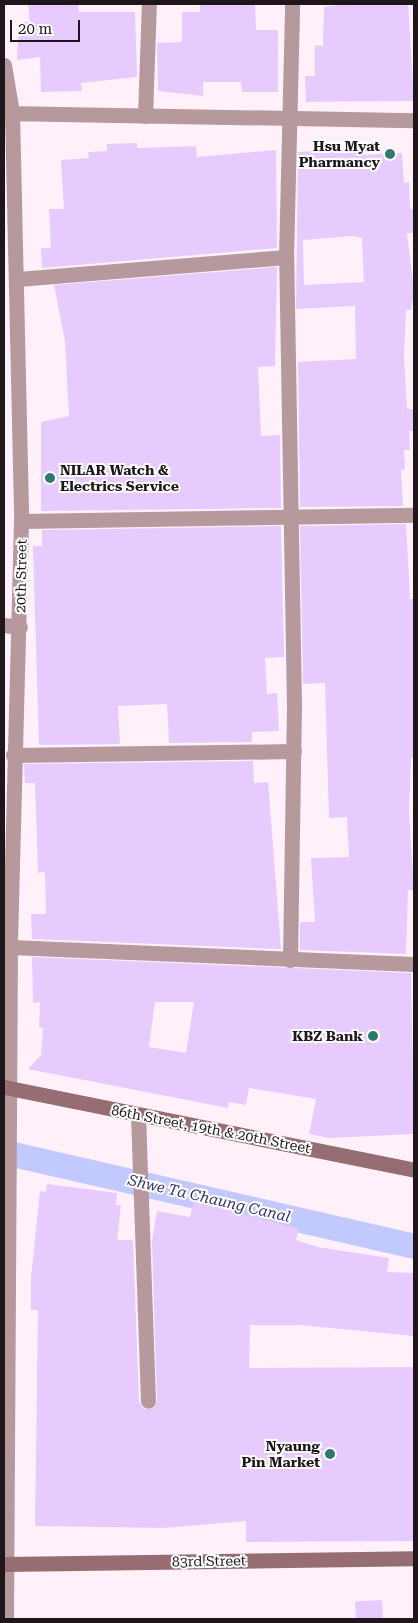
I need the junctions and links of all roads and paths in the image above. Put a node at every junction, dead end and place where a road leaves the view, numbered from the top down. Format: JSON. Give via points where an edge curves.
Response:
{"nodes":[{"id":1,"x":149,"y":4,"type":"edge"},
{"id":2,"x":292,"y":4,"type":"edge"},
{"id":3,"x":4,"y":65,"type":"edge"},
{"id":4,"x":8,"y":113,"type":"edge"},
{"id":5,"x":145,"y":116,"type":"junction"},
{"id":6,"x":287,"y":118,"type":"junction"},
{"id":7,"x":414,"y":120,"type":"edge"},
{"id":8,"x":286,"y":257,"type":"junction"},
{"id":9,"x":18,"y":279,"type":"junction"},
{"id":10,"x":291,"y":514,"type":"junction"},
{"id":11,"x":414,"y":515,"type":"edge"},
{"id":12,"x":21,"y":521,"type":"junction"},
{"id":13,"x":4,"y":624,"type":"edge"},
{"id":14,"x":20,"y":627,"type":"junction"},
{"id":15,"x":294,"y":751,"type":"junction"},
{"id":16,"x":13,"y":755,"type":"junction"},
{"id":17,"x":10,"y":947,"type":"junction"},
{"id":18,"x":290,"y":960,"type":"junction"},
{"id":19,"x":414,"y":964,"type":"edge"},
{"id":20,"x":6,"y":1087,"type":"edge"},
{"id":21,"x":138,"y":1115,"type":"junction"},
{"id":22,"x":414,"y":1170,"type":"edge"},
{"id":23,"x":5,"y":1244,"type":"edge"},
{"id":24,"x":148,"y":1401,"type":"dead end"},
{"id":25,"x":414,"y":1558,"type":"edge"},
{"id":26,"x":5,"y":1564,"type":"edge"},
{"id":27,"x":6,"y":1619,"type":"edge"}],
"edges":[{"from":1,"to":5,"type":"street"},
{"from":2,"to":6,"type":"street"},
{"from":3,"to":4,"type":"street","name":"20th Street"},
{"from":4,"to":5,"type":"street"},
{"from":4,"to":9,"type":"street","name":"20th Street"},
{"from":5,"to":6,"type":"street"},
{"from":6,"to":7,"type":"street"},
{"from":6,"to":8,"type":"street"},
{"from":8,"to":9,"type":"street"},
{"from":8,"to":10,"type":"street"},
{"from":9,"to":12,"type":"street","name":"20th Street"},
{"from":10,"to":11,"type":"street"},
{"from":10,"to":12,"type":"street"},
{"from":10,"to":15,"type":"street"},
{"from":12,"to":14,"type":"street","name":"20th Street"},
{"from":13,"to":14,"type":"street"},
{"from":14,"to":16,"type":"street","name":"20th Street"},
{"from":15,"to":16,"type":"street"},
{"from":15,"to":18,"type":"street"},
{"from":16,"to":17,"type":"street","name":"20th Street"},
{"from":17,"to":18,"type":"street"},
{"from":17,"to":20,"type":"street","name":"20th Street"},
{"from":18,"to":19,"type":"street"},
{"from":20,"to":21,"type":"street","name":"86th Street, 19th & 20th Street"},
{"from":20,"to":23,"type":"street","name":"20th Street"},
{"from":21,"to":22,"type":"street","name":"86th Street, 19th & 20th Street"},
{"from":21,"to":24,"type":"street"},
{"from":23,"to":26,"type":"street","name":"20th Street"},
{"from":25,"to":26,"type":"street","name":"83rd Street"},
{"from":26,"to":27,"type":"street","name":"20th Street"}]}
